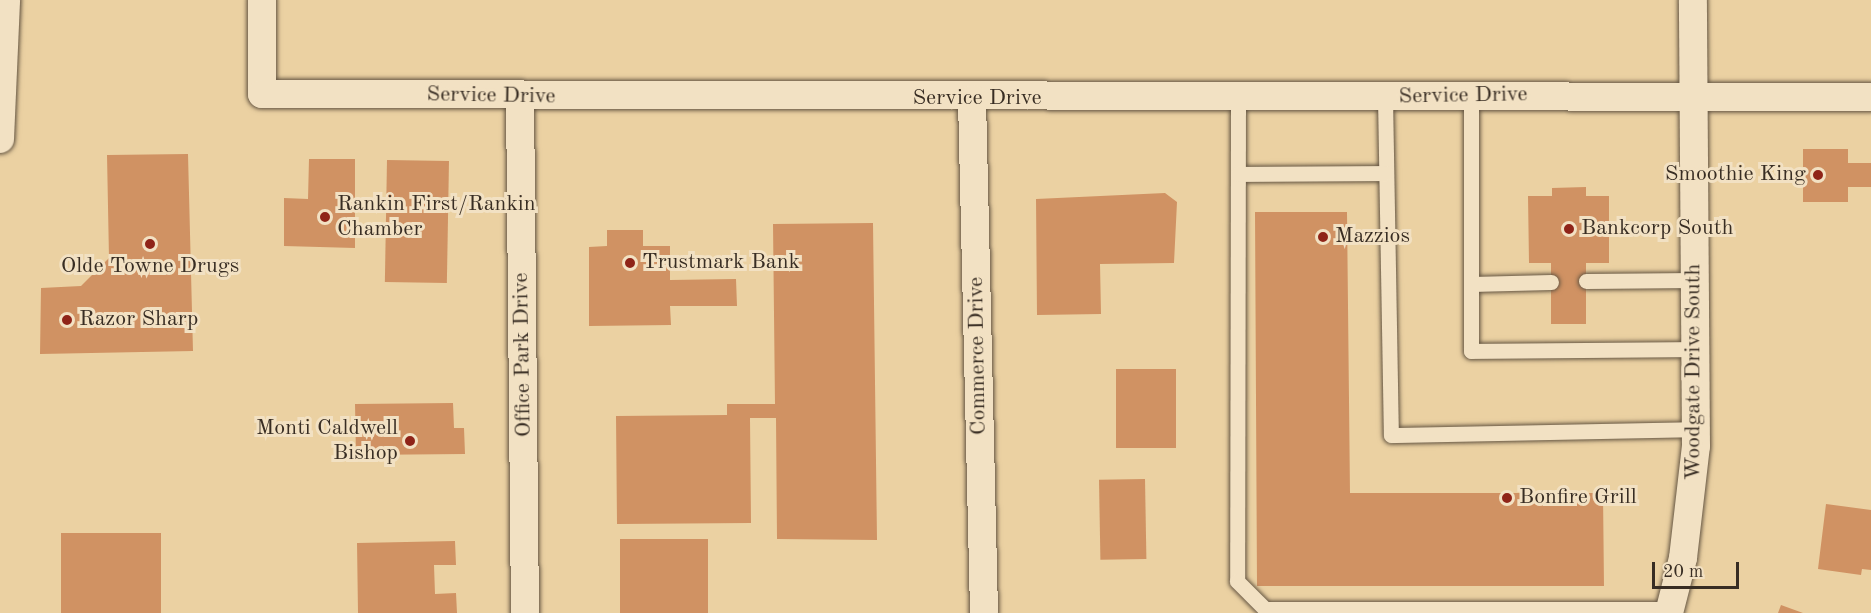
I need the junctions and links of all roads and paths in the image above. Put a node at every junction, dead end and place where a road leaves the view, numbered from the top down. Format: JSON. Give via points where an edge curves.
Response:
{"nodes":[{"id":1,"x":6,"y":0,"type":"edge"},
{"id":2,"x":262,"y":0,"type":"edge"},
{"id":3,"x":1693,"y":0,"type":"edge"},
{"id":4,"x":1694,"y":93,"type":"junction"},
{"id":5,"x":520,"y":96,"type":"junction"},
{"id":6,"x":1471,"y":96,"type":"junction"},
{"id":7,"x":1384,"y":97,"type":"junction"},
{"id":8,"x":1871,"y":97,"type":"edge"},
{"id":9,"x":1238,"y":98,"type":"junction"},
{"id":10,"x":972,"y":99,"type":"junction"},
{"id":11,"x":0,"y":139,"type":"edge"},
{"id":12,"x":1238,"y":174,"type":"junction"},
{"id":13,"x":1386,"y":174,"type":"junction"},
{"id":14,"x":1695,"y":280,"type":"junction"},
{"id":15,"x":1586,"y":281,"type":"dead end"},
{"id":16,"x":1551,"y":282,"type":"dead end"},
{"id":17,"x":1471,"y":284,"type":"junction"},
{"id":18,"x":1696,"y":349,"type":"junction"},
{"id":19,"x":1696,"y":429,"type":"junction"},
{"id":20,"x":1669,"y":611,"type":"edge"},
{"id":21,"x":525,"y":613,"type":"edge"},
{"id":22,"x":984,"y":613,"type":"edge"}],
"edges":[{"from":1,"to":11,"type":"street"},
{"from":2,"to":5,"type":"street","name":"Service Drive","via":[[262,94]]},
{"from":3,"to":4,"type":"street"},
{"from":4,"to":6,"type":"street","name":"Service Drive"},
{"from":4,"to":8,"type":"street","name":"Service Drive"},
{"from":4,"to":14,"type":"street","name":"Woodgate Drive South"},
{"from":5,"to":10,"type":"street","name":"Service Drive"},
{"from":5,"to":21,"type":"street","name":"Office Park Drive"},
{"from":6,"to":7,"type":"street","name":"Service Drive"},
{"from":6,"to":17,"type":"lane"},
{"from":7,"to":9,"type":"street","name":"Service Drive"},
{"from":7,"to":13,"type":"lane"},
{"from":9,"to":10,"type":"street","name":"Service Drive"},
{"from":9,"to":12,"type":"lane"},
{"from":10,"to":22,"type":"street","name":"Commerce Drive"},
{"from":12,"to":13,"type":"lane"},
{"from":12,"to":20,"type":"lane","via":[[1237,581],[1265,609]]},
{"from":13,"to":19,"type":"lane","via":[[1391,435]]},
{"from":14,"to":15,"type":"lane"},
{"from":14,"to":18,"type":"street","name":"Woodgate Drive South"},
{"from":16,"to":17,"type":"lane"},
{"from":17,"to":18,"type":"lane","via":[[1471,351]]},
{"from":18,"to":19,"type":"street","name":"Woodgate Drive South"},
{"from":19,"to":20,"type":"street","name":"Woodgate Drive South","via":[[1694,492]]}]}
